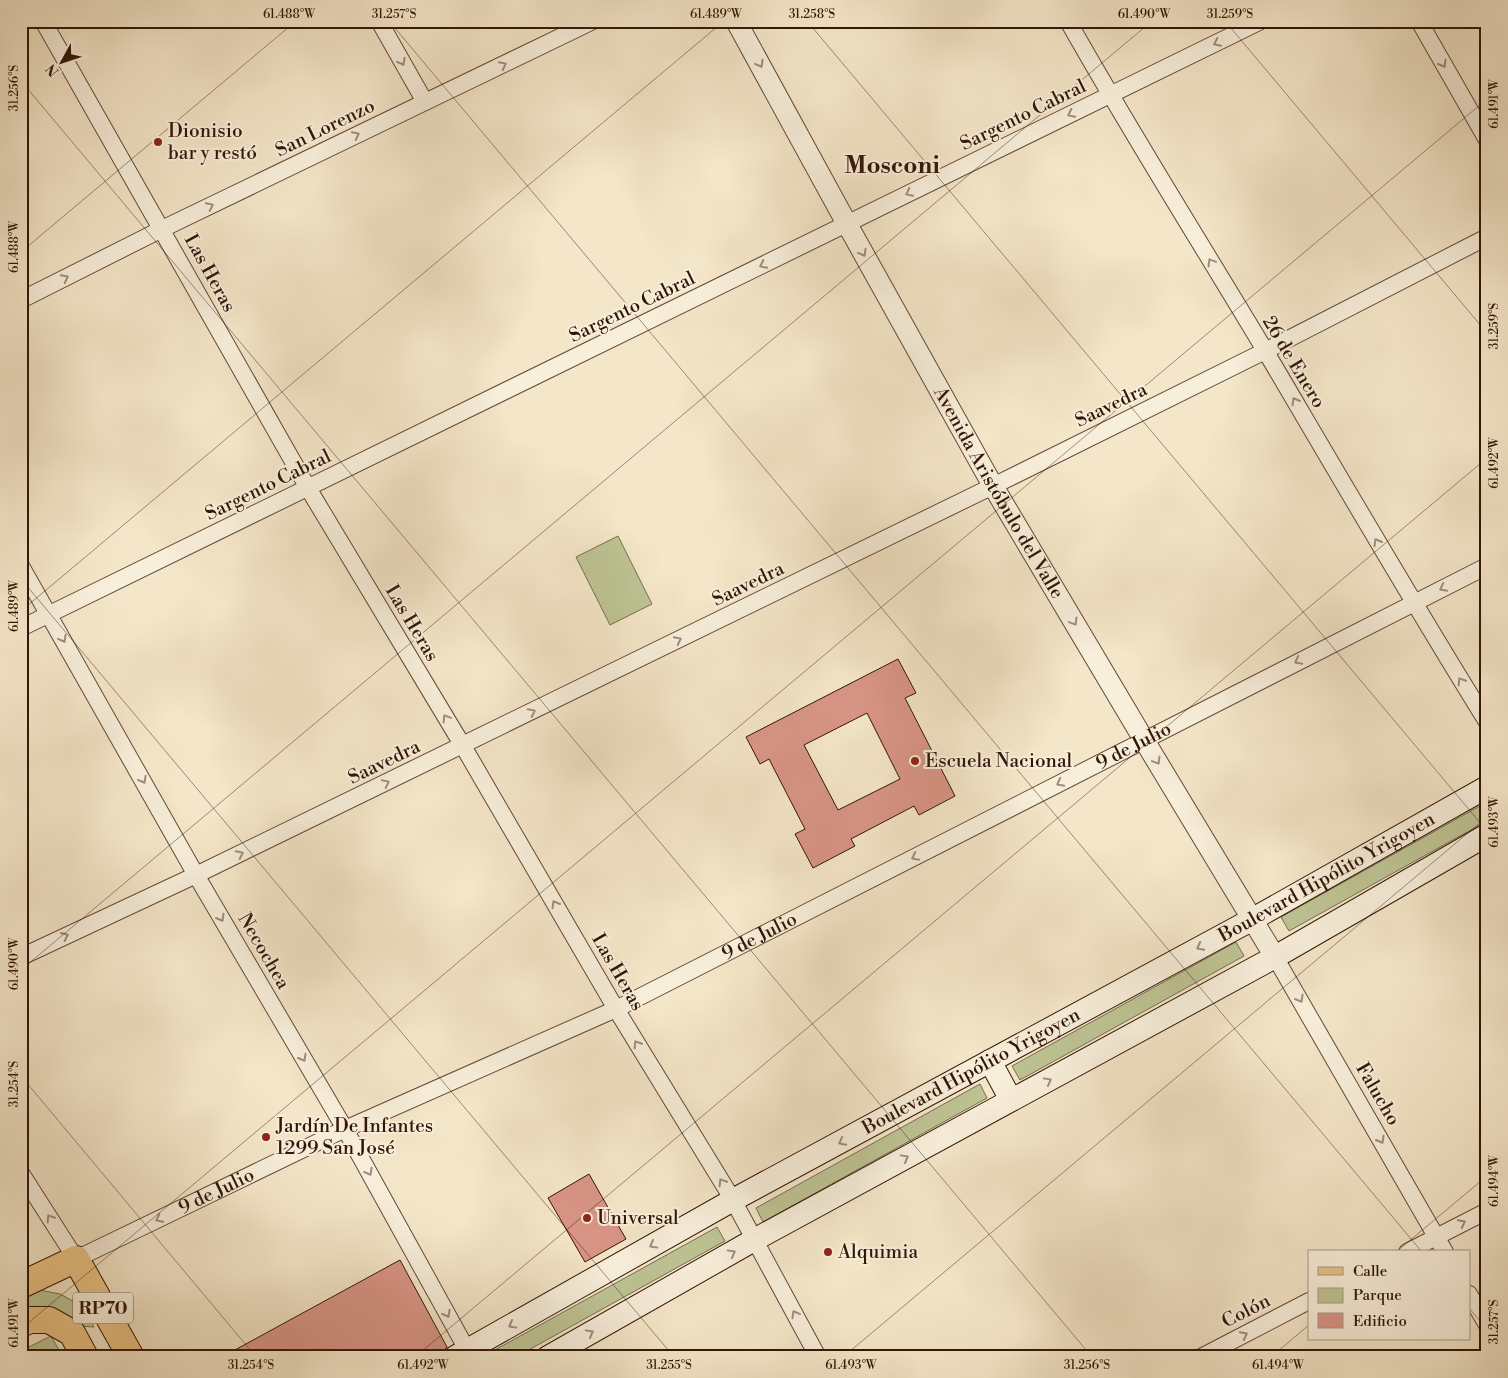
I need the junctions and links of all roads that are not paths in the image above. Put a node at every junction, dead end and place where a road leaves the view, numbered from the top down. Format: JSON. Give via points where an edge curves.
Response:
{"nodes":[{"id":1,"x":43,"y":21,"type":"edge"},
{"id":2,"x":380,"y":21,"type":"edge"},
{"id":3,"x":593,"y":21,"type":"edge"},
{"id":4,"x":736,"y":21,"type":"edge"},
{"id":5,"x":1068,"y":21,"type":"edge"},
{"id":6,"x":1261,"y":21,"type":"edge"},
{"id":7,"x":1418,"y":21,"type":"edge"},
{"id":8,"x":1110,"y":95,"type":"junction"},
{"id":9,"x":425,"y":102,"type":"junction"},
{"id":10,"x":1487,"y":140,"type":"edge"},
{"id":11,"x":847,"y":224,"type":"junction"},
{"id":12,"x":162,"y":229,"type":"junction"},
{"id":13,"x":1487,"y":237,"type":"edge"},
{"id":14,"x":21,"y":300,"type":"edge"},
{"id":15,"x":1265,"y":351,"type":"junction"},
{"id":16,"x":993,"y":486,"type":"junction"},
{"id":17,"x":308,"y":488,"type":"junction"},
{"id":18,"x":21,"y":566,"type":"edge"},
{"id":19,"x":1487,"y":566,"type":"edge"},
{"id":20,"x":1413,"y":603,"type":"junction"},
{"id":21,"x":49,"y":615,"type":"junction"},
{"id":22,"x":21,"y":628,"type":"edge"},
{"id":23,"x":1487,"y":722,"type":"edge"},
{"id":24,"x":1144,"y":740,"type":"junction"},
{"id":25,"x":463,"y":746,"type":"junction"},
{"id":26,"x":1487,"y":787,"type":"edge"},
{"id":27,"x":1487,"y":835,"type":"edge"},
{"id":28,"x":196,"y":875,"type":"junction"},
{"id":29,"x":1253,"y":918,"type":"junction"},
{"id":30,"x":21,"y":957,"type":"edge"},
{"id":31,"x":1275,"y":957,"type":"junction"},
{"id":32,"x":616,"y":1009,"type":"junction"},
{"id":33,"x":990,"y":1061,"type":"junction"},
{"id":34,"x":1012,"y":1100,"type":"junction"},
{"id":35,"x":345,"y":1129,"type":"junction"},
{"id":36,"x":21,"y":1173,"type":"edge"},
{"id":37,"x":733,"y":1200,"type":"junction"},
{"id":38,"x":1487,"y":1211,"type":"edge"},
{"id":39,"x":1436,"y":1236,"type":"junction"},
{"id":40,"x":754,"y":1240,"type":"junction"},
{"id":41,"x":1411,"y":1250,"type":"edge"},
{"id":42,"x":1444,"y":1250,"type":"edge"},
{"id":43,"x":76,"y":1259,"type":"junction"},
{"id":44,"x":21,"y":1285,"type":"edge"},
{"id":45,"x":1470,"y":1296,"type":"edge"},
{"id":46,"x":1308,"y":1303,"type":"edge"},
{"id":47,"x":21,"y":1324,"type":"edge"},
{"id":48,"x":1487,"y":1325,"type":"edge"},
{"id":49,"x":464,"y":1355,"type":"edge"},
{"id":50,"x":85,"y":1357,"type":"edge"},
{"id":51,"x":131,"y":1357,"type":"edge"},
{"id":52,"x":548,"y":1357,"type":"edge"},
{"id":53,"x":818,"y":1357,"type":"edge"},
{"id":54,"x":1201,"y":1357,"type":"edge"}],
"edges":[{"from":1,"to":12,"type":"street","name":"Las Heras"},
{"from":2,"to":9,"type":"street","one_way":true},
{"from":9,"to":3,"type":"street","name":"San Lorenzo","one_way":true},
{"from":4,"to":11,"type":"street","name":"Avenida Aristóbulo del Valle","one_way":true},
{"from":5,"to":8,"type":"street","name":"26 de Enero"},
{"from":6,"to":8,"type":"street","name":"Sargento Cabral","one_way":true},
{"from":7,"to":10,"type":"street","one_way":true},
{"from":8,"to":11,"type":"street","name":"Sargento Cabral","one_way":true},
{"from":15,"to":8,"type":"street","name":"26 de Enero","one_way":true},
{"from":12,"to":9,"type":"street","name":"San Lorenzo","one_way":true},
{"from":11,"to":16,"type":"street","name":"Avenida Aristóbulo del Valle","one_way":true},
{"from":11,"to":17,"type":"street","name":"Sargento Cabral","one_way":true},
{"from":14,"to":12,"type":"street","name":"San Lorenzo","one_way":true},
{"from":12,"to":17,"type":"street","name":"Las Heras"},
{"from":13,"to":15,"type":"street","name":"Saavedra"},
{"from":15,"to":16,"type":"street","name":"Saavedra"},
{"from":20,"to":15,"type":"street","name":"26 de Enero","one_way":true},
{"from":16,"to":24,"type":"street","name":"Avenida Aristóbulo del Valle","one_way":true},
{"from":25,"to":16,"type":"street","name":"Saavedra","one_way":true},
{"from":17,"to":21,"type":"street","name":"Sargento Cabral"},
{"from":25,"to":17,"type":"street","name":"Las Heras","one_way":true},
{"from":18,"to":21,"type":"street","name":"Necochea"},
{"from":19,"to":20,"type":"street","name":"9 de Julio","one_way":true},
{"from":23,"to":20,"type":"street","name":"26 de Enero","one_way":true},
{"from":20,"to":24,"type":"street","name":"9 de Julio","one_way":true},
{"from":21,"to":22,"type":"street","name":"Sargento Cabral"},
{"from":21,"to":28,"type":"street","name":"Necochea","one_way":true},
{"from":24,"to":29,"type":"street","name":"Avenida Aristóbulo del Valle","one_way":true},
{"from":24,"to":32,"type":"street","name":"9 de Julio","one_way":true},
{"from":28,"to":25,"type":"street","name":"Saavedra","one_way":true},
{"from":32,"to":25,"type":"street","name":"Las Heras","one_way":true},
{"from":26,"to":29,"type":"main road","name":"Boulevard Hipólito Yrigoyen"},
{"from":27,"to":31,"type":"main road"},
{"from":30,"to":28,"type":"street","name":"Saavedra","one_way":true},
{"from":28,"to":35,"type":"street","name":"Necochea","one_way":true},
{"from":29,"to":31,"type":"street","name":"Avenida Aristóbulo del Valle"},
{"from":29,"to":33,"type":"main road","name":"Boulevard Hipólito Yrigoyen","one_way":true},
{"from":34,"to":31,"type":"main road","one_way":true},
{"from":31,"to":39,"type":"street","name":"Falucho","one_way":true},
{"from":32,"to":35,"type":"street","name":"9 de Julio"},
{"from":37,"to":32,"type":"street","name":"Las Heras","one_way":true},
{"from":33,"to":34,"type":"main road"},
{"from":33,"to":37,"type":"main road","name":"Boulevard Hipólito Yrigoyen","one_way":true},
{"from":40,"to":34,"type":"main road","one_way":true},
{"from":35,"to":43,"type":"street","name":"9 de Julio","one_way":true},
{"from":35,"to":49,"type":"street","name":"Necochea","one_way":true},
{"from":43,"to":36,"type":"street","one_way":true},
{"from":37,"to":40,"type":"street","name":"Las Heras"},
{"from":37,"to":49,"type":"main road","name":"Boulevard Hipólito Yrigoyen","one_way":true},
{"from":39,"to":38,"type":"street","one_way":true},
{"from":39,"to":41,"type":"street"},
{"from":39,"to":42,"type":"street","name":"Falucho"},
{"from":52,"to":40,"type":"main road","one_way":true},
{"from":53,"to":40,"type":"street","name":"Las Heras","one_way":true},
{"from":43,"to":44,"type":"main road","name":"9 de Julio"},
{"from":43,"to":51,"type":"main road","number":"RP70"},
{"from":45,"to":48,"type":"street"},
{"from":54,"to":46,"type":"street","name":"Colón","one_way":true},
{"from":47,"to":50,"type":"main road","via":[[30,1320],[49,1320],[72,1334]]}]}
